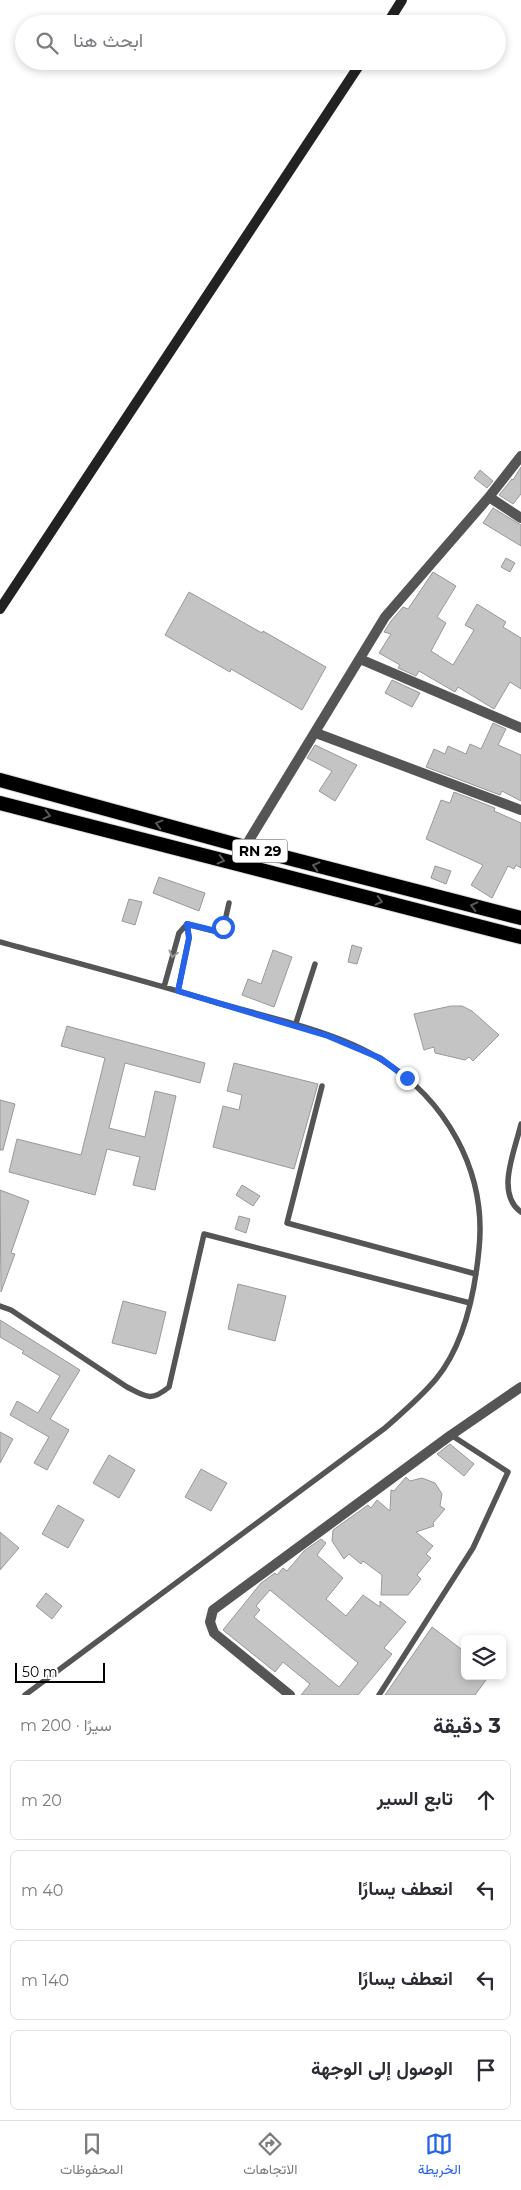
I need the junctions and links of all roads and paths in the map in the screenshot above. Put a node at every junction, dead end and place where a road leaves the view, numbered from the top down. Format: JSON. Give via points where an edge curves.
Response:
{"nodes":[{"id":1,"x":402,"y":0,"type":"edge"},
{"id":2,"x":393,"y":15,"type":"edge"},
{"id":3,"x":356,"y":70,"type":"edge"},
{"id":4,"x":521,"y":456,"type":"edge"},
{"id":5,"x":489,"y":497,"type":"junction"},
{"id":6,"x":521,"y":518,"type":"edge"},
{"id":7,"x":0,"y":609,"type":"edge"},
{"id":8,"x":360,"y":659,"type":"junction"},
{"id":9,"x":521,"y":728,"type":"edge"},
{"id":10,"x":316,"y":733,"type":"junction"},
{"id":11,"x":0,"y":780,"type":"edge"},
{"id":12,"x":0,"y":803,"type":"edge"},
{"id":13,"x":521,"y":810,"type":"edge"},
{"id":14,"x":246,"y":847,"type":"junction"},
{"id":15,"x":230,"y":903,"type":"dead end"},
{"id":16,"x":521,"y":918,"type":"edge"},
{"id":17,"x":187,"y":924,"type":"junction"},
{"id":18,"x":521,"y":937,"type":"edge"},
{"id":19,"x":0,"y":942,"type":"edge"},
{"id":20,"x":315,"y":964,"type":"dead end"},
{"id":21,"x":164,"y":987,"type":"junction"},
{"id":22,"x":178,"y":991,"type":"junction"},
{"id":23,"x":294,"y":1026,"type":"junction"},
{"id":24,"x":322,"y":1086,"type":"dead end"},
{"id":25,"x":521,"y":1124,"type":"edge"},
{"id":26,"x":521,"y":1212,"type":"edge"},
{"id":27,"x":476,"y":1274,"type":"junction"},
{"id":28,"x":470,"y":1304,"type":"junction"},
{"id":29,"x":0,"y":1306,"type":"edge"},
{"id":30,"x":521,"y":1387,"type":"edge"},
{"id":31,"x":452,"y":1435,"type":"junction"},
{"id":32,"x":25,"y":1695,"type":"edge"},
{"id":33,"x":290,"y":1695,"type":"edge"},
{"id":34,"x":379,"y":1695,"type":"edge"}],
"edges":[{"from":1,"to":2,"type":"main road"},
{"from":3,"to":7,"type":"main road"},
{"from":4,"to":5,"type":"street"},
{"from":5,"to":6,"type":"street"},
{"from":5,"to":8,"type":"street","via":[[385,617]]},
{"from":8,"to":9,"type":"street"},
{"from":8,"to":10,"type":"street"},
{"from":10,"to":13,"type":"street"},
{"from":10,"to":14,"type":"street"},
{"from":14,"to":11,"type":"highway","number":"RN 29","one_way":true},
{"from":12,"to":18,"type":"highway","one_way":true},
{"from":16,"to":14,"type":"highway","number":"RN 29","one_way":true},
{"from":15,"to":17,"type":"lane","via":[[220,930]]},
{"from":17,"to":21,"type":"lane","one_way":true,"via":[[179,933]]},
{"from":17,"to":22,"type":"lane","via":[[189,938]]},
{"from":19,"to":21,"type":"lane"},
{"from":20,"to":23,"type":"lane"},
{"from":21,"to":22,"type":"lane"},
{"from":22,"to":23,"type":"lane"},
{"from":23,"to":27,"type":"lane","via":[[380,1058],[436,1105],[467,1159],[476,1194],[480,1238]]},
{"from":24,"to":27,"type":"lane","via":[[287,1223]]},
{"from":25,"to":26,"type":"lane","via":[[507,1184],[508,1197]]},
{"from":27,"to":28,"type":"lane"},
{"from":28,"to":29,"type":"lane","via":[[204,1234],[169,1387],[158,1397],[146,1397],[127,1387],[11,1310]]},
{"from":28,"to":32,"type":"lane","via":[[455,1345],[438,1377],[385,1428]]},
{"from":30,"to":31,"type":"street"},
{"from":31,"to":33,"type":"street","via":[[213,1610],[210,1622],[214,1633]]},
{"from":31,"to":34,"type":"lane","via":[[508,1472],[473,1548]]}]}
